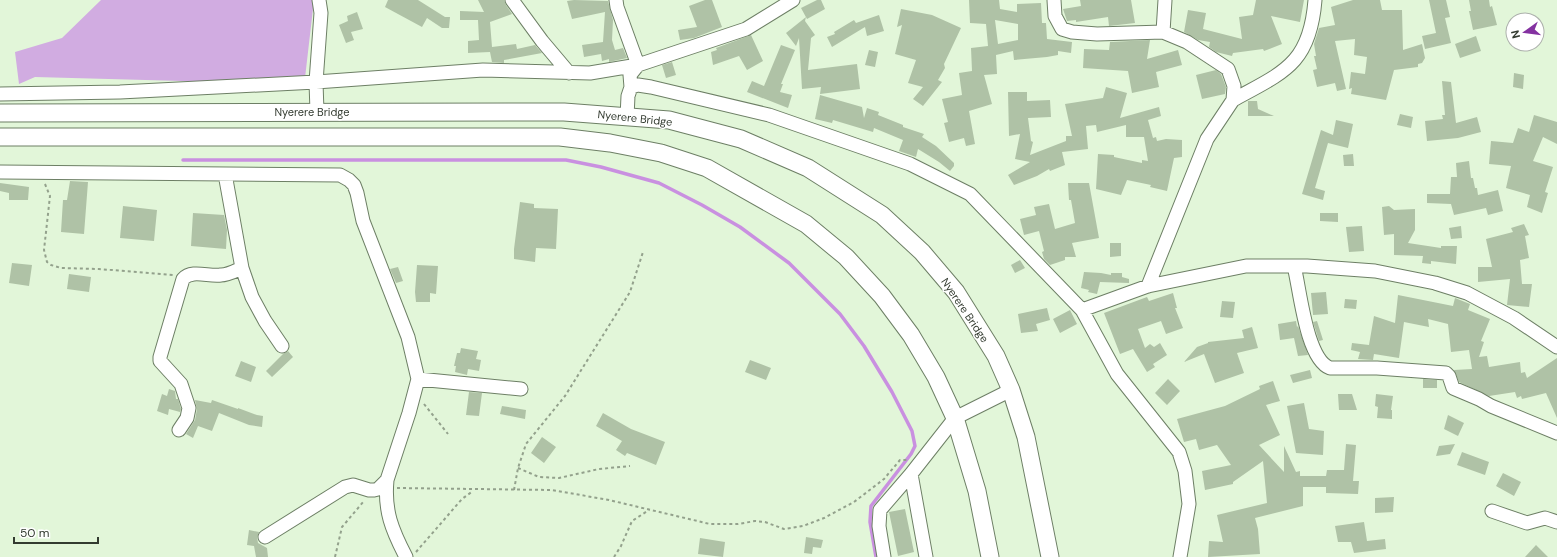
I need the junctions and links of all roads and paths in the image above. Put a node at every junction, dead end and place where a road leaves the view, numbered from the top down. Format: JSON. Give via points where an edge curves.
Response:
{"nodes":[{"id":1,"x":320,"y":0,"type":"edge"},
{"id":2,"x":512,"y":0,"type":"edge"},
{"id":3,"x":616,"y":0,"type":"edge"},
{"id":4,"x":793,"y":0,"type":"edge"},
{"id":5,"x":1054,"y":0,"type":"edge"},
{"id":6,"x":1165,"y":0,"type":"edge"},
{"id":7,"x":1315,"y":0,"type":"edge"},
{"id":8,"x":1163,"y":32,"type":"junction"},
{"id":9,"x":638,"y":64,"type":"junction"},
{"id":10,"x":569,"y":73,"type":"junction"},
{"id":11,"x":316,"y":82,"type":"junction"},
{"id":12,"x":631,"y":87,"type":"junction"},
{"id":13,"x":0,"y":94,"type":"edge"},
{"id":14,"x":1233,"y":100,"type":"junction"},
{"id":15,"x":317,"y":112,"type":"junction"},
{"id":16,"x":0,"y":113,"type":"edge"},
{"id":17,"x":627,"y":117,"type":"junction"},
{"id":18,"x":0,"y":137,"type":"edge"},
{"id":19,"x":0,"y":172,"type":"edge"},
{"id":20,"x":39,"y":172,"type":"junction"},
{"id":21,"x":225,"y":174,"type":"junction"},
{"id":22,"x":643,"y":252,"type":"dead end"},
{"id":23,"x":1294,"y":266,"type":"junction"},
{"id":24,"x":242,"y":268,"type":"junction"},
{"id":25,"x":186,"y":276,"type":"junction"},
{"id":26,"x":1148,"y":286,"type":"junction"},
{"id":27,"x":1082,"y":310,"type":"junction"},
{"id":28,"x":282,"y":346,"type":"dead end"},
{"id":29,"x":1557,"y":347,"type":"edge"},
{"id":30,"x":416,"y":384,"type":"junction"},
{"id":31,"x":521,"y":389,"type":"dead end"},
{"id":32,"x":1011,"y":390,"type":"junction"},
{"id":33,"x":955,"y":418,"type":"junction"},
{"id":34,"x":179,"y":430,"type":"dead end"},
{"id":35,"x":1557,"y":433,"type":"edge"},
{"id":36,"x":448,"y":434,"type":"dead end"},
{"id":37,"x":908,"y":460,"type":"dead end"},
{"id":38,"x":630,"y":466,"type":"dead end"},
{"id":39,"x":518,"y":468,"type":"junction"},
{"id":40,"x":911,"y":474,"type":"junction"},
{"id":41,"x":382,"y":486,"type":"junction"},
{"id":42,"x":473,"y":490,"type":"junction"},
{"id":43,"x":514,"y":490,"type":"junction"},
{"id":44,"x":650,"y":510,"type":"junction"},
{"id":45,"x":1492,"y":511,"type":"dead end"},
{"id":46,"x":1557,"y":522,"type":"edge"},
{"id":47,"x":265,"y":538,"type":"dead end"},
{"id":48,"x":335,"y":557,"type":"edge"},
{"id":49,"x":406,"y":557,"type":"edge"},
{"id":50,"x":411,"y":557,"type":"edge"},
{"id":51,"x":614,"y":557,"type":"edge"},
{"id":52,"x":884,"y":557,"type":"edge"},
{"id":53,"x":926,"y":557,"type":"edge"},
{"id":54,"x":990,"y":557,"type":"edge"},
{"id":55,"x":1050,"y":557,"type":"edge"},
{"id":56,"x":1180,"y":557,"type":"edge"}],
"edges":[{"from":1,"to":11,"type":"street"},
{"from":2,"to":10,"type":"street"},
{"from":3,"to":9,"type":"street"},
{"from":4,"to":9,"type":"street","via":[[746,29]]},
{"from":5,"to":8,"type":"street","via":[[1058,23],[1062,28],[1072,32]]},
{"from":6,"to":8,"type":"street"},
{"from":7,"to":14,"type":"street","via":[[1314,14],[1301,53],[1280,74]]},
{"from":8,"to":14,"type":"street","via":[[1187,42],[1228,69],[1234,86]]},
{"from":9,"to":10,"type":"street","via":[[590,73]]},
{"from":9,"to":12,"type":"street","via":[[630,75]]},
{"from":10,"to":11,"type":"street","via":[[483,70]]},
{"from":11,"to":13,"type":"street","via":[[120,92]]},
{"from":11,"to":15,"type":"street"},
{"from":12,"to":17,"type":"street"},
{"from":12,"to":27,"type":"street","via":[[651,87],[769,115],[910,164],[964,190]]},
{"from":14,"to":26,"type":"street","via":[[1208,139]]},
{"from":15,"to":16,"type":"main road","name":"Nyerere Bridge"},
{"from":15,"to":17,"type":"main road","name":"Nyerere Bridge","via":[[564,112]]},
{"from":17,"to":32,"type":"main road","name":"Nyerere Bridge","via":[[670,120],[741,139],[808,168],[882,215],[922,252],[956,292],[996,356]]},
{"from":18,"to":33,"type":"main road","via":[[560,137],[661,153],[707,168],[747,189],[806,224],[846,257],[882,296],[912,335]]},
{"from":19,"to":20,"type":"street"},
{"from":20,"to":21,"type":"street"},
{"from":20,"to":25,"type":"path","via":[[50,196],[44,250],[47,262],[51,265],[61,268]]},
{"from":21,"to":24,"type":"street"},
{"from":21,"to":30,"type":"street","via":[[340,175],[349,180],[357,193],[366,229],[408,336]]},
{"from":22,"to":39,"type":"path","via":[[630,292],[565,396],[526,444]]},
{"from":23,"to":26,"type":"street","via":[[1246,266]]},
{"from":23,"to":29,"type":"street","via":[[1375,271],[1435,283],[1467,293],[1490,304]]},
{"from":23,"to":35,"type":"street","via":[[1308,334],[1319,360],[1325,366],[1446,374],[1453,388]]},
{"from":24,"to":25,"type":"street","via":[[222,275]]},
{"from":24,"to":28,"type":"street","via":[[252,297]]},
{"from":25,"to":34,"type":"street","via":[[160,357],[160,361],[181,384],[188,408],[187,418]]},
{"from":26,"to":27,"type":"street"},
{"from":27,"to":56,"type":"street","via":[[1117,374],[1179,452],[1185,471],[1189,504]]},
{"from":30,"to":31,"type":"street"},
{"from":30,"to":36,"type":"path"},
{"from":30,"to":41,"type":"street","via":[[409,413]]},
{"from":32,"to":33,"type":"street"},
{"from":32,"to":55,"type":"main road","name":"Nyerere Bridge","via":[[1026,437]]},
{"from":33,"to":40,"type":"street"},
{"from":33,"to":54,"type":"main road","via":[[977,491]]},
{"from":37,"to":44,"type":"path","via":[[900,460],[884,479],[854,502],[803,526],[784,528],[756,521],[710,524]]},
{"from":38,"to":39,"type":"path","via":[[599,469],[559,478],[539,477]]},
{"from":39,"to":43,"type":"path"},
{"from":40,"to":52,"type":"street","via":[[880,510],[879,526]]},
{"from":40,"to":53,"type":"street"},
{"from":41,"to":42,"type":"path"},
{"from":41,"to":47,"type":"street","via":[[369,490],[353,485],[345,487]]},
{"from":41,"to":48,"type":"path","via":[[342,528]]},
{"from":41,"to":49,"type":"street","via":[[393,533]]},
{"from":42,"to":43,"type":"path"},
{"from":42,"to":50,"type":"path"},
{"from":43,"to":44,"type":"path","via":[[552,490]]},
{"from":44,"to":51,"type":"path","via":[[632,521]]},
{"from":45,"to":46,"type":"street","via":[[1527,523],[1545,518]]}]}
